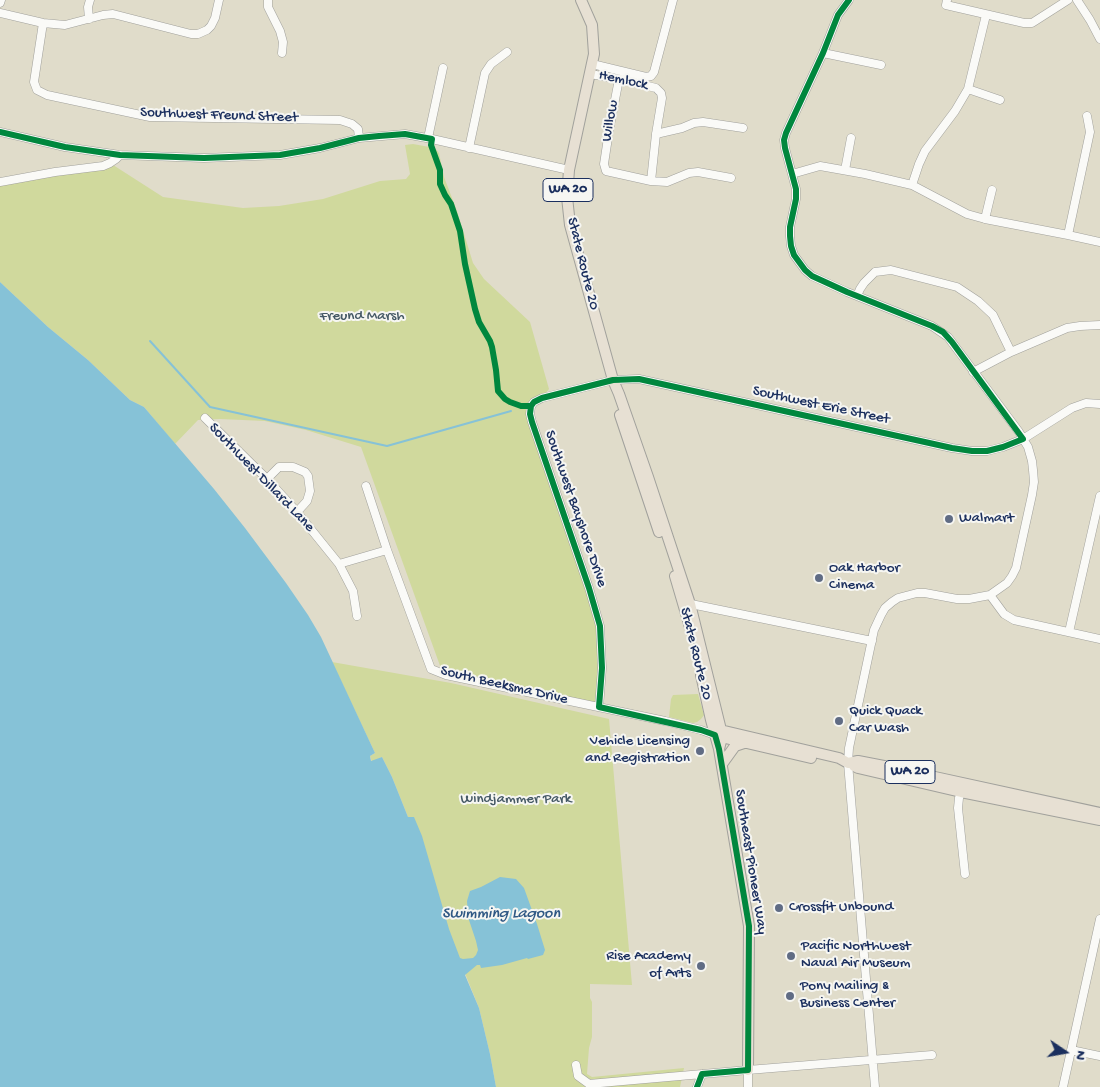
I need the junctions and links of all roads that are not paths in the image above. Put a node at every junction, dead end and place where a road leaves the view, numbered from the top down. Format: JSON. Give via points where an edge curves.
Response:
{"nodes":[{"id":1,"x":90,"y":0,"type":"edge"},
{"id":2,"x":219,"y":0,"type":"edge"},
{"id":3,"x":268,"y":0,"type":"edge"},
{"id":4,"x":580,"y":0,"type":"edge"},
{"id":5,"x":672,"y":0,"type":"edge"},
{"id":6,"x":849,"y":0,"type":"edge"},
{"id":7,"x":947,"y":0,"type":"edge"},
{"id":8,"x":1068,"y":0,"type":"edge"},
{"id":9,"x":1077,"y":0,"type":"edge"},
{"id":10,"x":0,"y":14,"type":"edge"},
{"id":11,"x":986,"y":15,"type":"junction"},
{"id":12,"x":89,"y":19,"type":"junction"},
{"id":13,"x":43,"y":23,"type":"junction"},
{"id":14,"x":1100,"y":39,"type":"edge"},
{"id":15,"x":507,"y":52,"type":"dead end"},
{"id":16,"x":282,"y":53,"type":"dead end"},
{"id":17,"x":823,"y":53,"type":"junction"},
{"id":18,"x":882,"y":65,"type":"dead end"},
{"id":19,"x":443,"y":68,"type":"dead end"},
{"id":20,"x":591,"y":69,"type":"junction"},
{"id":21,"x":619,"y":79,"type":"junction"},
{"id":22,"x":968,"y":89,"type":"junction"},
{"id":23,"x":1000,"y":100,"type":"dead end"},
{"id":24,"x":1087,"y":116,"type":"dead end"},
{"id":25,"x":743,"y":128,"type":"dead end"},
{"id":26,"x":0,"y":132,"type":"edge"},
{"id":27,"x":656,"y":134,"type":"junction"},
{"id":28,"x":428,"y":138,"type":"junction"},
{"id":29,"x":851,"y":138,"type":"dead end"},
{"id":30,"x":356,"y":139,"type":"junction"},
{"id":31,"x":469,"y":148,"type":"junction"},
{"id":32,"x":120,"y":155,"type":"junction"},
{"id":33,"x":569,"y":170,"type":"junction"},
{"id":34,"x":845,"y":170,"type":"junction"},
{"id":35,"x":792,"y":174,"type":"junction"},
{"id":36,"x":731,"y":178,"type":"dead end"},
{"id":37,"x":651,"y":181,"type":"junction"},
{"id":38,"x":0,"y":182,"type":"edge"},
{"id":39,"x":912,"y":185,"type":"junction"},
{"id":40,"x":992,"y":190,"type":"dead end"},
{"id":41,"x":985,"y":220,"type":"junction"},
{"id":42,"x":1068,"y":235,"type":"junction"},
{"id":43,"x":1100,"y":242,"type":"edge"},
{"id":44,"x":857,"y":296,"type":"junction"},
{"id":45,"x":1100,"y":325,"type":"edge"},
{"id":46,"x":1011,"y":352,"type":"junction"},
{"id":47,"x":973,"y":372,"type":"junction"},
{"id":48,"x":613,"y":380,"type":"junction"},
{"id":49,"x":1100,"y":404,"type":"edge"},
{"id":50,"x":205,"y":418,"type":"dead end"},
{"id":51,"x":1023,"y":439,"type":"junction"},
{"id":52,"x":267,"y":479,"type":"junction"},
{"id":53,"x":366,"y":486,"type":"dead end"},
{"id":54,"x":1100,"y":496,"type":"edge"},
{"id":55,"x":298,"y":512,"type":"junction"},
{"id":56,"x":386,"y":550,"type":"junction"},
{"id":57,"x":339,"y":564,"type":"junction"},
{"id":58,"x":990,"y":595,"type":"junction"},
{"id":59,"x":681,"y":598,"type":"junction"},
{"id":60,"x":690,"y":604,"type":"junction"},
{"id":61,"x":357,"y":616,"type":"dead end"},
{"id":62,"x":1069,"y":632,"type":"junction"},
{"id":63,"x":1100,"y":639,"type":"edge"},
{"id":64,"x":872,"y":641,"type":"junction"},
{"id":65,"x":599,"y":707,"type":"junction"},
{"id":66,"x":718,"y":733,"type":"junction"},
{"id":67,"x":744,"y":743,"type":"junction"},
{"id":68,"x":848,"y":763,"type":"junction"},
{"id":69,"x":722,"y":764,"type":"junction"},
{"id":70,"x":976,"y":786,"type":"junction"},
{"id":71,"x":961,"y":792,"type":"junction"},
{"id":72,"x":1100,"y":813,"type":"edge"},
{"id":73,"x":1100,"y":820,"type":"edge"},
{"id":74,"x":964,"y":874,"type":"dead end"},
{"id":75,"x":1100,"y":919,"type":"edge"},
{"id":76,"x":1071,"y":1050,"type":"junction"},
{"id":77,"x":932,"y":1055,"type":"dead end"},
{"id":78,"x":1100,"y":1056,"type":"edge"},
{"id":79,"x":873,"y":1060,"type":"junction"},
{"id":80,"x":576,"y":1065,"type":"dead end"},
{"id":81,"x":748,"y":1070,"type":"junction"},
{"id":82,"x":702,"y":1074,"type":"junction"},
{"id":83,"x":697,"y":1087,"type":"edge"},
{"id":84,"x":748,"y":1087,"type":"edge"},
{"id":85,"x":875,"y":1087,"type":"edge"},
{"id":86,"x":1063,"y":1087,"type":"edge"}],
"edges":[{"from":1,"to":12,"type":"street"},
{"from":2,"to":12,"type":"street","via":[[211,26],[198,34],[113,14]]},
{"from":3,"to":16,"type":"street","via":[[283,42]]},
{"from":4,"to":20,"type":"main road","name":"State Route 20","number":"WA 20","via":[[592,25],[594,54]]},
{"from":5,"to":20,"type":"street","via":[[651,76]]},
{"from":6,"to":17,"type":"street","via":[[838,15]]},
{"from":7,"to":11,"type":"street","via":[[946,6]]},
{"from":8,"to":11,"type":"street","via":[[1032,22]]},
{"from":9,"to":14,"type":"street"},
{"from":10,"to":13,"type":"street"},
{"from":11,"to":22,"type":"street"},
{"from":12,"to":13,"type":"street","via":[[65,26]]},
{"from":13,"to":30,"type":"street","name":"Southwest Freund Street","via":[[34,82],[38,90],[47,95],[150,117],[340,120],[352,124]]},
{"from":15,"to":31,"type":"street","via":[[485,73]]},
{"from":17,"to":18,"type":"street"},
{"from":17,"to":35,"type":"street","via":[[784,140]]},
{"from":19,"to":28,"type":"street"},
{"from":20,"to":21,"type":"street","name":"Hemlock"},
{"from":20,"to":33,"type":"main road","name":"State Route 20","number":"WA 20"},
{"from":21,"to":27,"type":"street","name":"Hemlock","via":[[661,92]]},
{"from":21,"to":37,"type":"street","name":"Willow","via":[[604,164],[606,171]]},
{"from":22,"to":23,"type":"street"},
{"from":22,"to":39,"type":"street","via":[[925,151]]},
{"from":24,"to":42,"type":"street","via":[[1090,132]]},
{"from":25,"to":27,"type":"street","via":[[703,122]]},
{"from":26,"to":32,"type":"street"},
{"from":27,"to":37,"type":"street"},
{"from":28,"to":30,"type":"street","via":[[405,134]]},
{"from":28,"to":31,"type":"street"},
{"from":29,"to":34,"type":"street"},
{"from":30,"to":32,"type":"street","via":[[280,156]]},
{"from":31,"to":33,"type":"street"},
{"from":32,"to":38,"type":"street","via":[[103,166]]},
{"from":33,"to":48,"type":"main road","name":"State Route 20","number":"WA 20","via":[[570,225]]},
{"from":34,"to":35,"type":"street","via":[[820,166]]},
{"from":34,"to":39,"type":"street"},
{"from":35,"to":44,"type":"street","via":[[796,189],[790,227],[794,255],[812,276]]},
{"from":36,"to":37,"type":"street","via":[[698,172],[667,182]]},
{"from":39,"to":41,"type":"street"},
{"from":40,"to":41,"type":"street"},
{"from":41,"to":42,"type":"street"},
{"from":42,"to":43,"type":"street"},
{"from":44,"to":46,"type":"street","via":[[875,272],[891,270],[957,287],[993,315]]},
{"from":44,"to":47,"type":"street","via":[[937,329],[948,337]]},
{"from":45,"to":46,"type":"street","via":[[1067,328]]},
{"from":46,"to":47,"type":"street"},
{"from":47,"to":51,"type":"street"},
{"from":48,"to":51,"type":"street","name":"Southwest Erie Street","via":[[639,379],[972,451],[1004,447]]},
{"from":48,"to":59,"type":"main road","name":"State Route 20","number":"WA 20","via":[[615,401]]},
{"from":48,"to":60,"type":"main road","name":"State Route 20","number":"WA 20"},
{"from":48,"to":65,"type":"street","name":"Southwest Bayshore Drive","via":[[542,398],[531,406],[530,414],[600,626],[602,668]]},
{"from":49,"to":51,"type":"street","name":"Southwest Erie Street","via":[[1086,403],[1072,408]]},
{"from":50,"to":52,"type":"street","name":"Southwest Dillard Lane"},
{"from":51,"to":58,"type":"street","via":[[1032,461],[1032,495],[1016,568],[1007,582]]},
{"from":52,"to":55,"type":"street","name":"Southwest Dillard Lane"},
{"from":52,"to":55,"type":"street","via":[[279,467],[294,467],[305,472],[310,491]]},
{"from":53,"to":56,"type":"street"},
{"from":54,"to":62,"type":"street"},
{"from":55,"to":57,"type":"street","name":"Southwest Dillard Lane"},
{"from":56,"to":57,"type":"street"},
{"from":56,"to":65,"type":"street","name":"South Beeksma Drive","via":[[432,669],[446,675]]},
{"from":57,"to":61,"type":"street","name":"Southwest Dillard Lane","via":[[353,590]]},
{"from":58,"to":62,"type":"street","via":[[1009,618]]},
{"from":58,"to":64,"type":"street","via":[[957,600],[917,593],[898,598],[881,615]]},
{"from":59,"to":60,"type":"street"},
{"from":59,"to":66,"type":"main road","name":"State Route 20","number":"WA 20"},
{"from":60,"to":64,"type":"street"},
{"from":60,"to":66,"type":"main road","number":"WA 20"},
{"from":62,"to":63,"type":"street"},
{"from":64,"to":68,"type":"street"},
{"from":65,"to":66,"type":"street","name":"South Beeksma Drive"},
{"from":66,"to":67,"type":"main road","number":"WA 20"},
{"from":66,"to":68,"type":"main road","number":"WA 20","via":[[839,758]]},
{"from":66,"to":69,"type":"main road","name":"Southeast Pioneer Way"},
{"from":67,"to":68,"type":"main road","number":"WA 20","via":[[839,764]]},
{"from":67,"to":69,"type":"main road","via":[[735,746]]},
{"from":68,"to":70,"type":"main road","number":"WA 20","via":[[866,763]]},
{"from":68,"to":71,"type":"main road","number":"WA 20"},
{"from":68,"to":79,"type":"street"},
{"from":69,"to":81,"type":"main road","name":"Southeast Pioneer Way","via":[[750,926]]},
{"from":70,"to":71,"type":"street"},
{"from":70,"to":72,"type":"main road","number":"WA 20"},
{"from":71,"to":73,"type":"main road","number":"WA 20"},
{"from":71,"to":74,"type":"street","via":[[958,808]]},
{"from":75,"to":76,"type":"street"},
{"from":76,"to":78,"type":"street"},
{"from":76,"to":86,"type":"street"},
{"from":77,"to":79,"type":"street"},
{"from":79,"to":81,"type":"street"},
{"from":79,"to":85,"type":"street"},
{"from":80,"to":82,"type":"street","via":[[578,1076],[589,1084]]},
{"from":81,"to":82,"type":"street"},
{"from":81,"to":84,"type":"street","name":"Southeast Pioneer Way"},
{"from":82,"to":83,"type":"street"}]}
